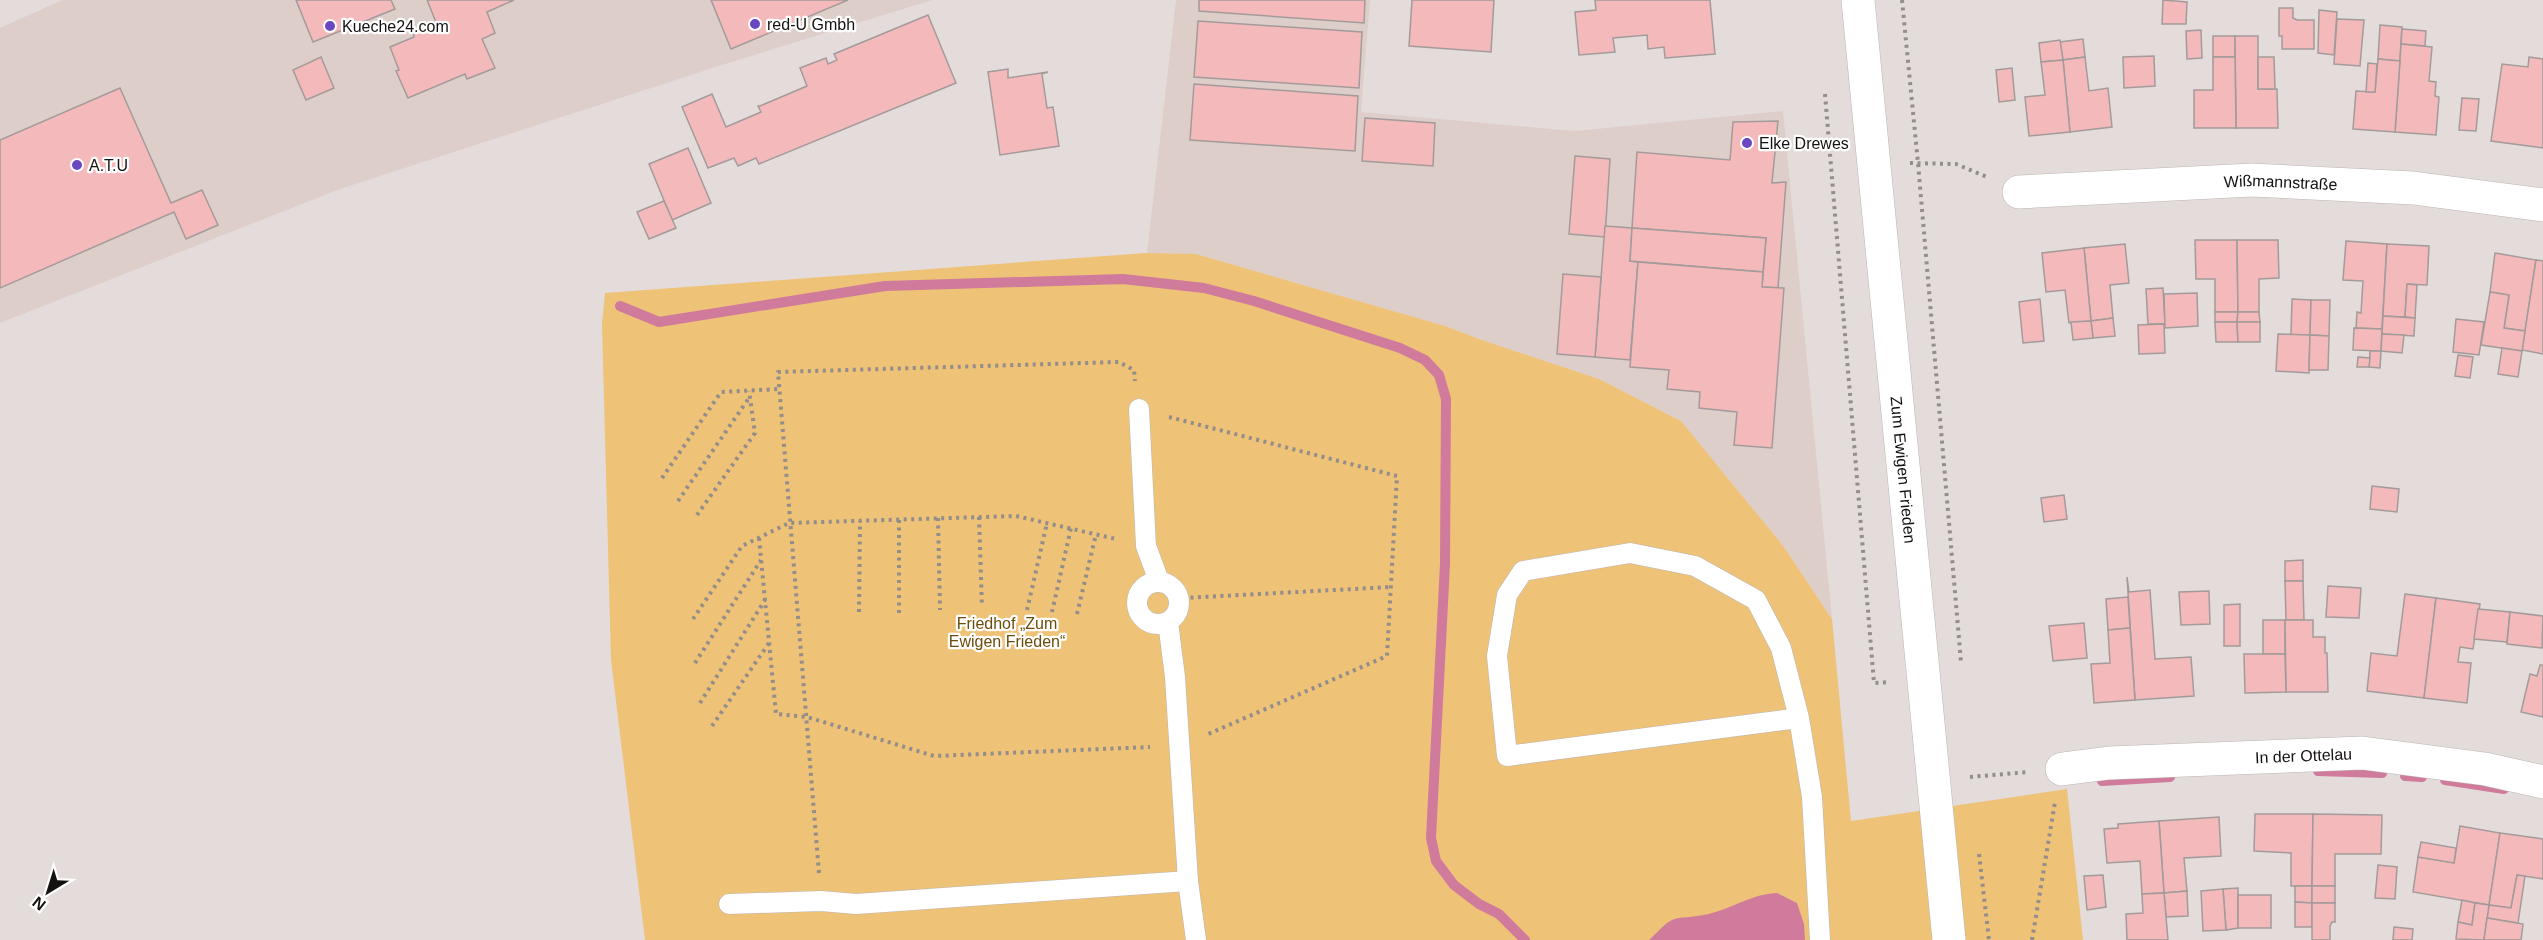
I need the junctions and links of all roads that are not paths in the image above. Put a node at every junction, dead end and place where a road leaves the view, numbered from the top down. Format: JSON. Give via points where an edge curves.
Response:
{"nodes":[{"id":1,"x":1858,"y":0,"type":"edge"},
{"id":2,"x":2019,"y":192,"type":"dead end"},
{"id":3,"x":2543,"y":205,"type":"edge"},
{"id":4,"x":1139,"y":409,"type":"road end"},
{"id":5,"x":1159,"y":581,"type":"junction"},
{"id":6,"x":1168,"y":622,"type":"junction"},
{"id":7,"x":1799,"y":718,"type":"junction"},
{"id":8,"x":2062,"y":769,"type":"road end"},
{"id":9,"x":2543,"y":782,"type":"edge"},
{"id":10,"x":1188,"y":881,"type":"junction"},
{"id":11,"x":729,"y":904,"type":"dead end"},
{"id":12,"x":1196,"y":940,"type":"edge"},
{"id":13,"x":1820,"y":940,"type":"edge"},
{"id":14,"x":1949,"y":940,"type":"edge"}],
"edges":[{"from":1,"to":14,"type":"street","name":"Zum Ewigen Frieden"},
{"from":2,"to":3,"type":"street","name":"Wißmannstraße","via":[[2252,180],[2412,188]]},
{"from":4,"to":5,"type":"lane","via":[[1146,546]]},
{"from":5,"to":6,"type":"lane","via":[[1172,586],[1180,598],[1178,613]]},
{"from":5,"to":6,"type":"lane","via":[[1146,585],[1138,595],[1137,608],[1143,619],[1155,625]]},
{"from":6,"to":10,"type":"lane"},
{"from":7,"to":7,"type":"lane","via":[[1507,756],[1497,656],[1506,595],[1523,571],[1630,553],[1695,566],[1756,600],[1781,648]]},
{"from":7,"to":13,"type":"lane","via":[[1812,797]]},
{"from":8,"to":9,"type":"street","name":"In der Ottelau","via":[[2109,763],[2362,753],[2486,769]]},
{"from":10,"to":11,"type":"lane","via":[[856,904],[821,900]]},
{"from":10,"to":12,"type":"lane"}]}
